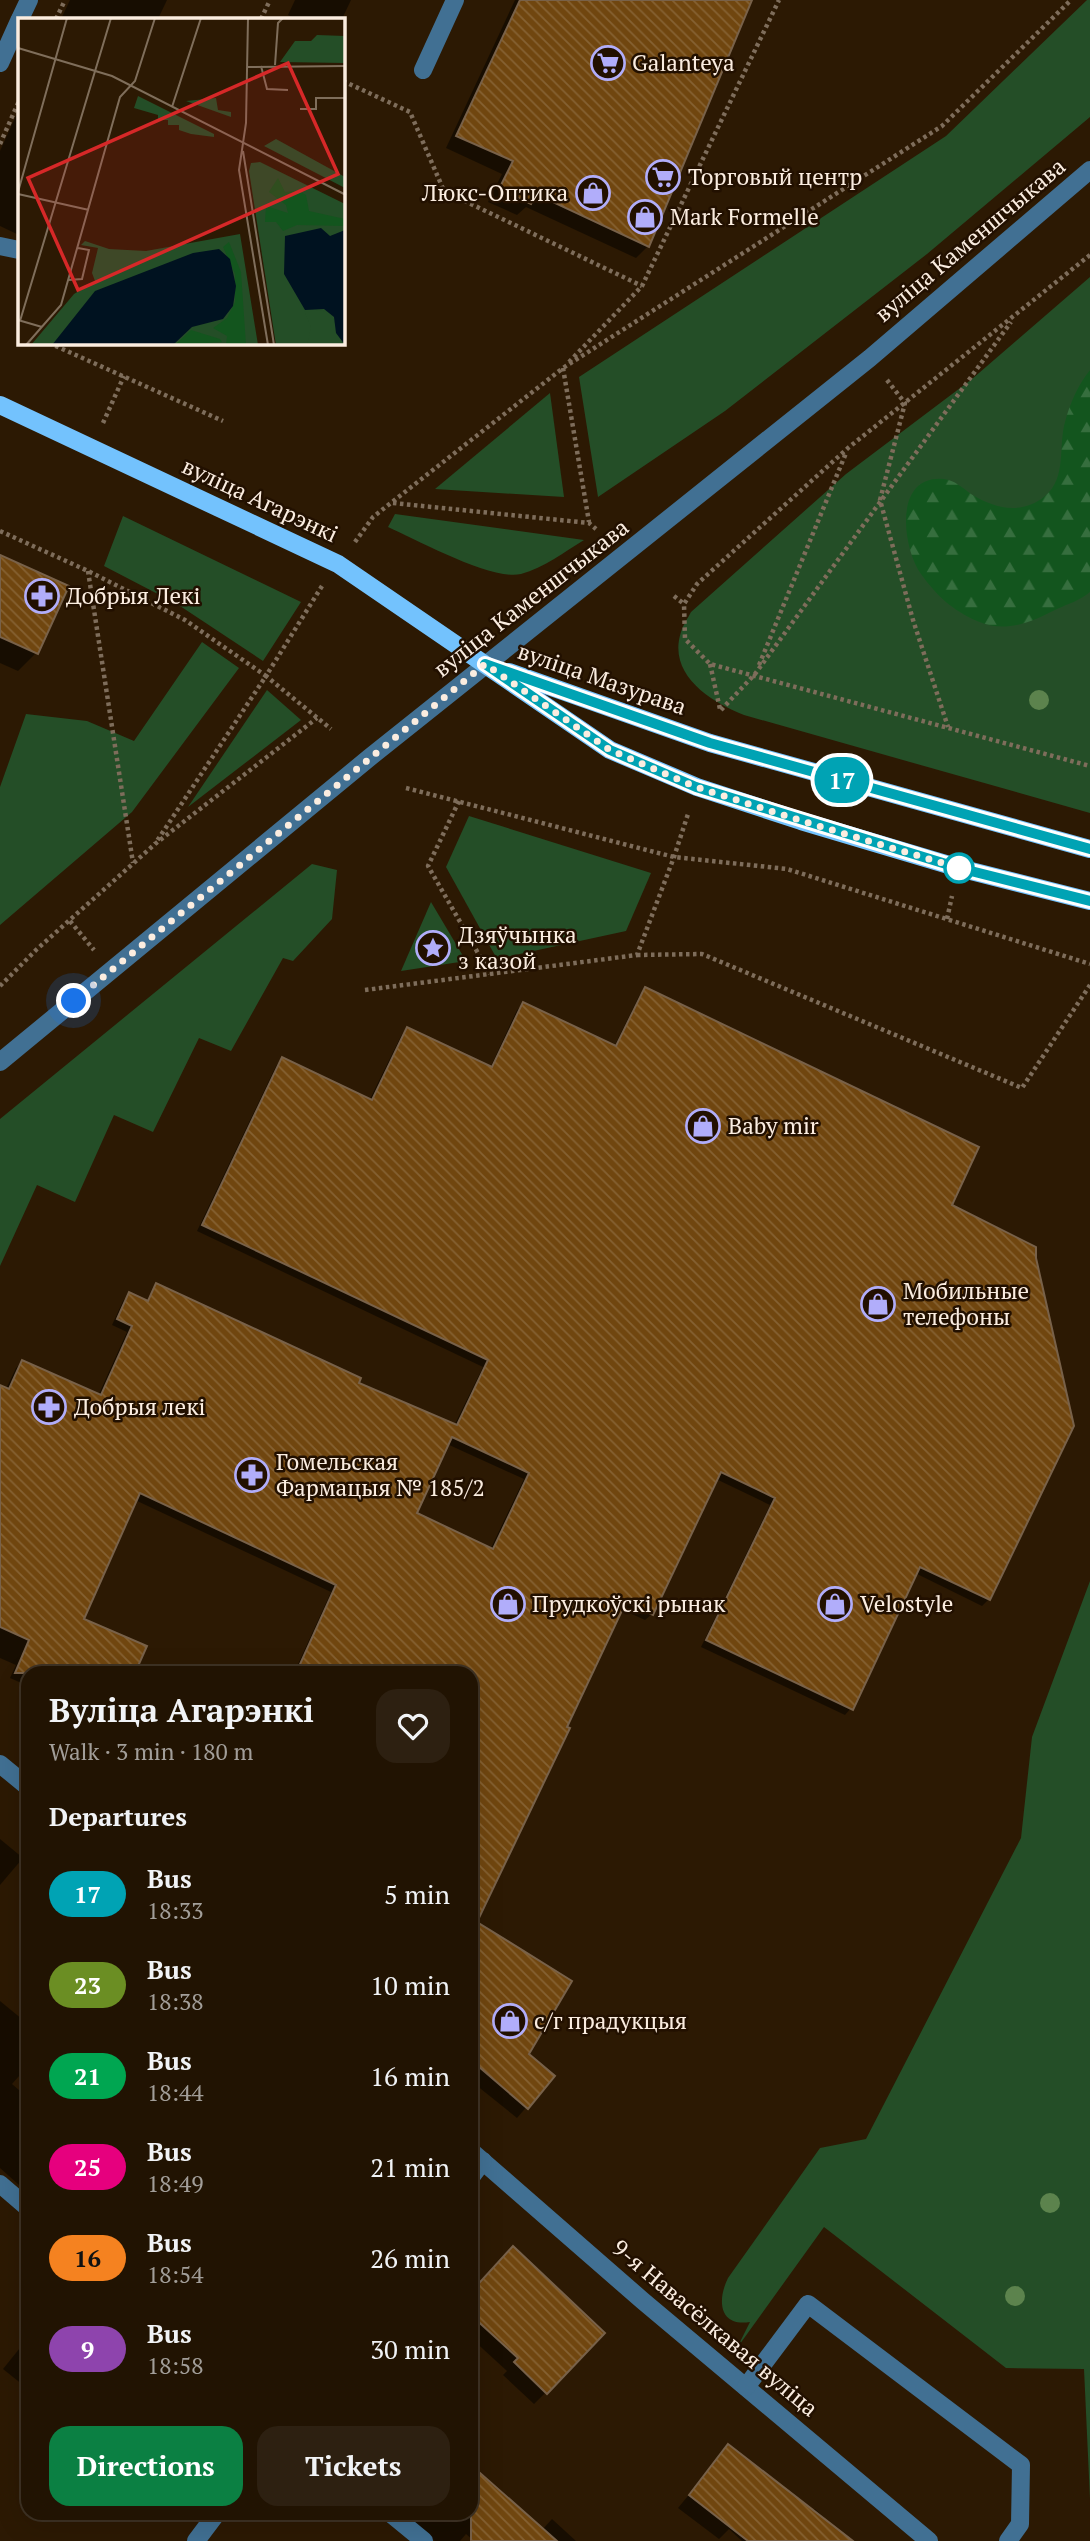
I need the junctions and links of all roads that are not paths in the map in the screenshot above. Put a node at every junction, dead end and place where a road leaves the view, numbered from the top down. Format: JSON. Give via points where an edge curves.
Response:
{"nodes":[{"id":1,"x":29,"y":0,"type":"edge"},
{"id":2,"x":455,"y":0,"type":"edge"},
{"id":3,"x":21,"y":18,"type":"edge"},
{"id":4,"x":18,"y":24,"type":"edge"},
{"id":5,"x":0,"y":63,"type":"edge"},
{"id":6,"x":423,"y":71,"type":"dead end"},
{"id":7,"x":1090,"y":170,"type":"edge"},
{"id":8,"x":0,"y":246,"type":"edge"},
{"id":9,"x":18,"y":250,"type":"edge"},
{"id":10,"x":0,"y":405,"type":"edge"},
{"id":11,"x":485,"y":664,"type":"junction"},
{"id":12,"x":1090,"y":849,"type":"edge"},
{"id":13,"x":1090,"y":901,"type":"edge"},
{"id":14,"x":0,"y":1062,"type":"edge"},
{"id":15,"x":0,"y":1764,"type":"edge"},
{"id":16,"x":21,"y":1781,"type":"edge"},
{"id":17,"x":478,"y":2157,"type":"edge"},
{"id":18,"x":0,"y":2184,"type":"edge"},
{"id":19,"x":21,"y":2202,"type":"edge"},
{"id":20,"x":746,"y":2387,"type":"junction"},
{"id":21,"x":212,"y":2520,"type":"edge"},
{"id":22,"x":398,"y":2520,"type":"edge"},
{"id":23,"x":196,"y":2541,"type":"edge"},
{"id":24,"x":424,"y":2541,"type":"edge"},
{"id":25,"x":929,"y":2541,"type":"edge"},
{"id":26,"x":1008,"y":2541,"type":"edge"}],
"edges":[{"from":1,"to":3,"type":"street"},
{"from":2,"to":6,"type":"street"},
{"from":4,"to":5,"type":"street"},
{"from":7,"to":11,"type":"street","name":"вуліца Каменшчыкава","via":[[870,358]]},
{"from":8,"to":9,"type":"street"},
{"from":10,"to":11,"type":"main road","name":"вуліца Агарэнкі","via":[[338,564]]},
{"from":11,"to":12,"type":"main road","name":"вуліца Мазурава","via":[[710,743]]},
{"from":11,"to":13,"type":"main road","name":"вуліца Мазурава","via":[[610,750],[696,787],[959,868]]},
{"from":11,"to":14,"type":"street","name":"вуліца Каменшчыкава"},
{"from":15,"to":16,"type":"street"},
{"from":17,"to":20,"type":"street","name":"9-я Навасёлкавая вуліца"},
{"from":18,"to":19,"type":"street"},
{"from":20,"to":25,"type":"street","name":"9-я Навасёлкавая вуліца"},
{"from":20,"to":26,"type":"street","via":[[808,2305],[1021,2465],[1020,2524]]},
{"from":21,"to":23,"type":"street"},
{"from":22,"to":24,"type":"street"}]}
